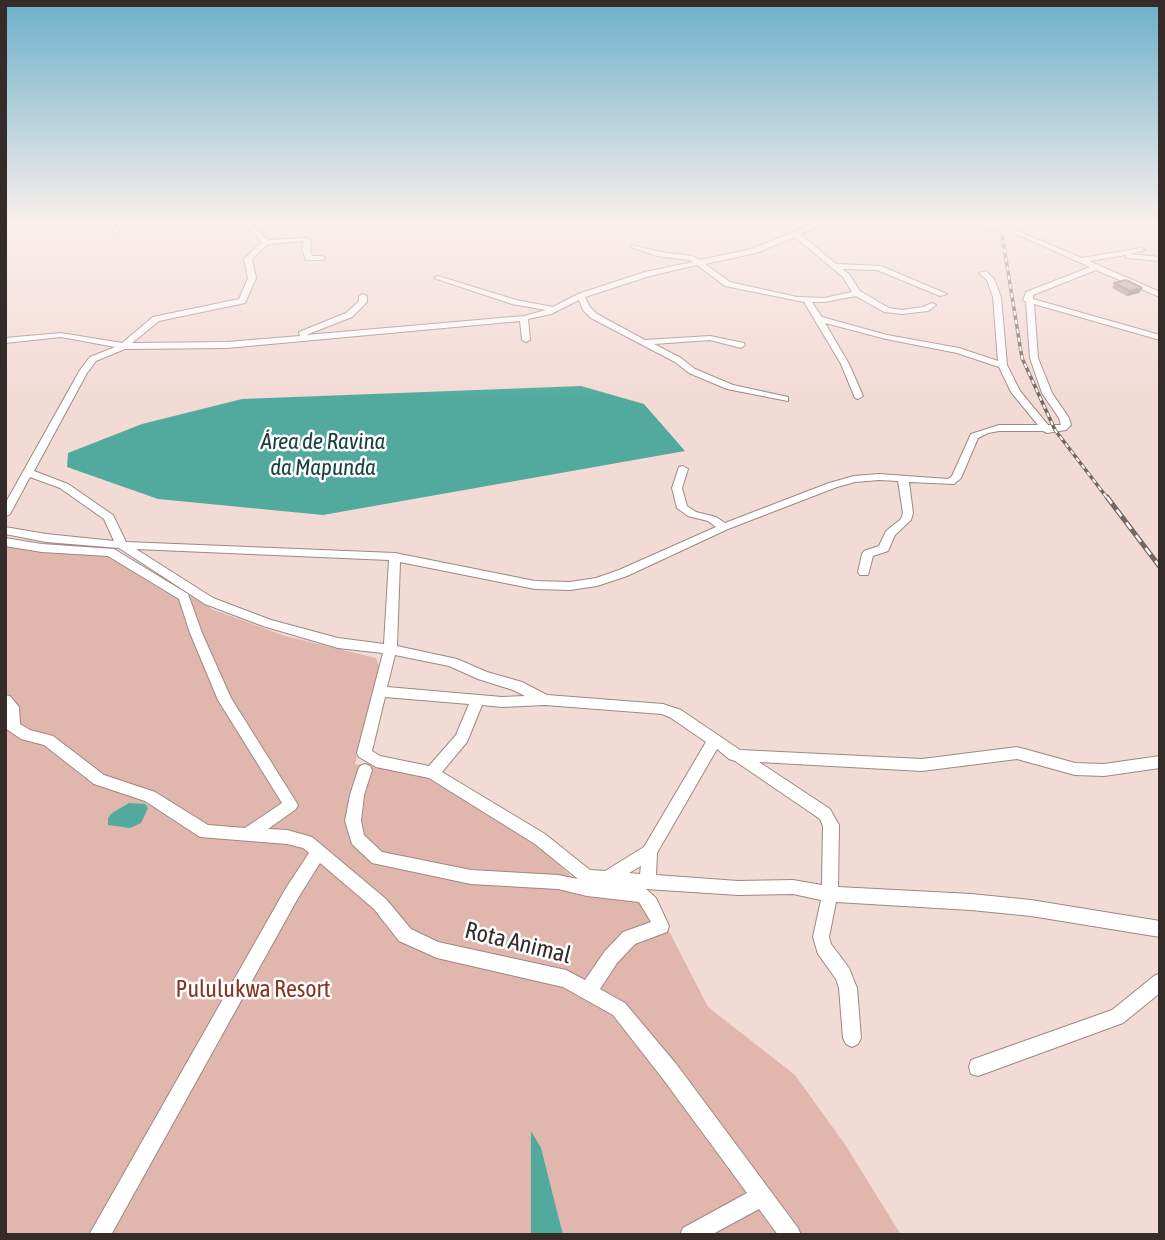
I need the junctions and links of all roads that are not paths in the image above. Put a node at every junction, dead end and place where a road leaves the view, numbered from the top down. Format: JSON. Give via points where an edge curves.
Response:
{"nodes":[{"id":1,"x":251,"y":280,"type":"edge"},
{"id":2,"x":444,"y":280,"type":"edge"},
{"id":3,"x":630,"y":280,"type":"edge"},
{"id":4,"x":723,"y":280,"type":"edge"},
{"id":5,"x":849,"y":280,"type":"edge"},
{"id":6,"x":908,"y":280,"type":"edge"},
{"id":7,"x":990,"y":280,"type":"edge"},
{"id":8,"x":1062,"y":280,"type":"edge"},
{"id":9,"x":1125,"y":280,"type":"edge"},
{"id":10,"x":857,"y":293,"type":"junction"},
{"id":11,"x":943,"y":294,"type":"dead end"},
{"id":12,"x":1160,"y":295,"type":"edge"},
{"id":13,"x":363,"y":296,"type":"dead end"},
{"id":14,"x":581,"y":296,"type":"junction"},
{"id":15,"x":1027,"y":300,"type":"junction"},
{"id":16,"x":808,"y":301,"type":"junction"},
{"id":17,"x":932,"y":305,"type":"dead end"},
{"id":18,"x":552,"y":309,"type":"junction"},
{"id":19,"x":349,"y":315,"type":"junction"},
{"id":20,"x":524,"y":318,"type":"junction"},
{"id":21,"x":819,"y":319,"type":"junction"},
{"id":22,"x":356,"y":332,"type":"junction"},
{"id":23,"x":1160,"y":338,"type":"edge"},
{"id":24,"x":292,"y":339,"type":"junction"},
{"id":25,"x":526,"y":340,"type":"dead end"},
{"id":26,"x":5,"y":341,"type":"edge"},
{"id":27,"x":642,"y":342,"type":"junction"},
{"id":28,"x":741,"y":345,"type":"dead end"},
{"id":29,"x":124,"y":346,"type":"junction"},
{"id":30,"x":1003,"y":365,"type":"junction"},
{"id":31,"x":858,"y":396,"type":"dead end"},
{"id":32,"x":785,"y":399,"type":"dead end"},
{"id":33,"x":1047,"y":430,"type":"junction"},
{"id":34,"x":682,"y":469,"type":"dead end"},
{"id":35,"x":29,"y":473,"type":"junction"},
{"id":36,"x":903,"y":479,"type":"junction"},
{"id":37,"x":5,"y":514,"type":"edge"},
{"id":38,"x":724,"y":527,"type":"junction"},
{"id":39,"x":5,"y":530,"type":"edge"},
{"id":40,"x":5,"y":542,"type":"edge"},
{"id":41,"x":122,"y":545,"type":"junction"},
{"id":42,"x":395,"y":557,"type":"junction"},
{"id":43,"x":863,"y":572,"type":"dead end"},
{"id":44,"x":390,"y":650,"type":"junction"},
{"id":45,"x":379,"y":691,"type":"junction"},
{"id":46,"x":545,"y":700,"type":"junction"},
{"id":47,"x":5,"y":701,"type":"edge"},
{"id":48,"x":478,"y":701,"type":"junction"},
{"id":49,"x":9,"y":723,"type":"edge"},
{"id":50,"x":713,"y":741,"type":"junction"},
{"id":51,"x":733,"y":755,"type":"junction"},
{"id":52,"x":1160,"y":762,"type":"edge"},
{"id":53,"x":365,"y":770,"type":"dead end"},
{"id":54,"x":432,"y":773,"type":"junction"},
{"id":55,"x":246,"y":835,"type":"junction"},
{"id":56,"x":320,"y":852,"type":"junction"},
{"id":57,"x":649,"y":852,"type":"junction"},
{"id":58,"x":606,"y":879,"type":"junction"},
{"id":59,"x":648,"y":880,"type":"junction"},
{"id":60,"x":830,"y":894,"type":"junction"},
{"id":61,"x":1160,"y":929,"type":"edge"},
{"id":62,"x":1160,"y":982,"type":"edge"},
{"id":63,"x":588,"y":992,"type":"junction"},
{"id":64,"x":852,"y":1038,"type":"dead end"},
{"id":65,"x":978,"y":1067,"type":"dead end"},
{"id":66,"x":762,"y":1196,"type":"junction"},
{"id":67,"x":99,"y":1235,"type":"edge"},
{"id":68,"x":690,"y":1235,"type":"edge"},
{"id":69,"x":791,"y":1235,"type":"edge"}],
"edges":[{"from":1,"to":29,"type":"street","via":[[242,301],[156,319]]},
{"from":2,"to":18,"type":"street","via":[[515,303]]},
{"from":3,"to":14,"type":"street"},
{"from":4,"to":16,"type":"street"},
{"from":5,"to":10,"type":"street"},
{"from":6,"to":11,"type":"street"},
{"from":7,"to":30,"type":"street","via":[[997,297]]},
{"from":8,"to":15,"type":"street","via":[[1028,294]]},
{"from":9,"to":12,"type":"street"},
{"from":10,"to":16,"type":"street"},
{"from":10,"to":17,"type":"street","via":[[887,310],[914,312]]},
{"from":13,"to":19,"type":"street","via":[[363,302]]},
{"from":14,"to":18,"type":"street"},
{"from":14,"to":27,"type":"street","via":[[594,316]]},
{"from":15,"to":23,"type":"street"},
{"from":15,"to":33,"type":"street","via":[[1034,358],[1066,425]]},
{"from":16,"to":21,"type":"street"},
{"from":18,"to":20,"type":"street"},
{"from":19,"to":22,"type":"street"},
{"from":19,"to":24,"type":"street"},
{"from":20,"to":22,"type":"street"},
{"from":20,"to":25,"type":"street"},
{"from":21,"to":30,"type":"street"},
{"from":21,"to":31,"type":"street"},
{"from":22,"to":24,"type":"street"},
{"from":24,"to":29,"type":"street"},
{"from":26,"to":29,"type":"street","via":[[61,335]]},
{"from":27,"to":28,"type":"street","via":[[710,338]]},
{"from":27,"to":32,"type":"street","via":[[709,379]]},
{"from":29,"to":35,"type":"street","via":[[93,359],[83,372]]},
{"from":30,"to":33,"type":"street","via":[[1016,392]]},
{"from":33,"to":36,"type":"street","via":[[985,431],[974,436],[954,480]]},
{"from":34,"to":38,"type":"street","via":[[677,488],[682,508]]},
{"from":35,"to":37,"type":"street"},
{"from":35,"to":41,"type":"street","via":[[64,486],[108,517]]},
{"from":36,"to":38,"type":"street","via":[[879,477],[833,485]]},
{"from":36,"to":43,"type":"street","via":[[906,520],[890,533],[884,548],[868,554]]},
{"from":38,"to":42,"type":"street","via":[[623,573],[570,586],[535,585]]},
{"from":39,"to":41,"type":"street"},
{"from":40,"to":55,"type":"street","via":[[110,552],[184,597],[225,701],[291,805]]},
{"from":41,"to":42,"type":"street"},
{"from":41,"to":44,"type":"street","via":[[209,601],[338,643]]},
{"from":42,"to":44,"type":"street"},
{"from":44,"to":45,"type":"street"},
{"from":44,"to":46,"type":"street","via":[[452,662]]},
{"from":45,"to":48,"type":"street"},
{"from":45,"to":54,"type":"street","via":[[364,753],[376,761]]},
{"from":46,"to":48,"type":"street"},
{"from":46,"to":50,"type":"street","via":[[663,709]]},
{"from":47,"to":49,"type":"street","name":"Rota Animal","via":[[12,707]]},
{"from":48,"to":54,"type":"street","via":[[462,738]]},
{"from":49,"to":55,"type":"street","name":"Rota Animal","via":[[48,740],[99,779],[150,796],[205,832]]},
{"from":50,"to":51,"type":"street"},
{"from":50,"to":57,"type":"street"},
{"from":51,"to":52,"type":"street","via":[[922,765],[1017,753],[1075,769],[1104,770]]},
{"from":51,"to":60,"type":"street","via":[[829,819]]},
{"from":53,"to":63,"type":"street","via":[[353,821],[357,839],[378,858],[471,877],[643,895],[662,926],[629,938]]},
{"from":54,"to":58,"type":"street","via":[[540,839],[587,877]]},
{"from":55,"to":56,"type":"street","name":"Rota Animal","via":[[287,837],[307,842]]},
{"from":56,"to":63,"type":"street","name":"Rota Animal","via":[[380,904],[405,935],[437,950],[565,979]]},
{"from":56,"to":67,"type":"street","via":[[292,893]]},
{"from":57,"to":58,"type":"street"},
{"from":57,"to":59,"type":"street"},
{"from":58,"to":59,"type":"street"},
{"from":59,"to":60,"type":"street","via":[[738,888],[793,887]]},
{"from":60,"to":61,"type":"street","via":[[1031,908]]},
{"from":60,"to":64,"type":"street","via":[[821,937],[848,988]]},
{"from":62,"to":65,"type":"street","via":[[1117,1017]]},
{"from":63,"to":66,"type":"street","name":"Rota Animal","via":[[619,1009]]},
{"from":66,"to":68,"type":"street"},
{"from":66,"to":69,"type":"street","name":"Rota Animal"}]}
